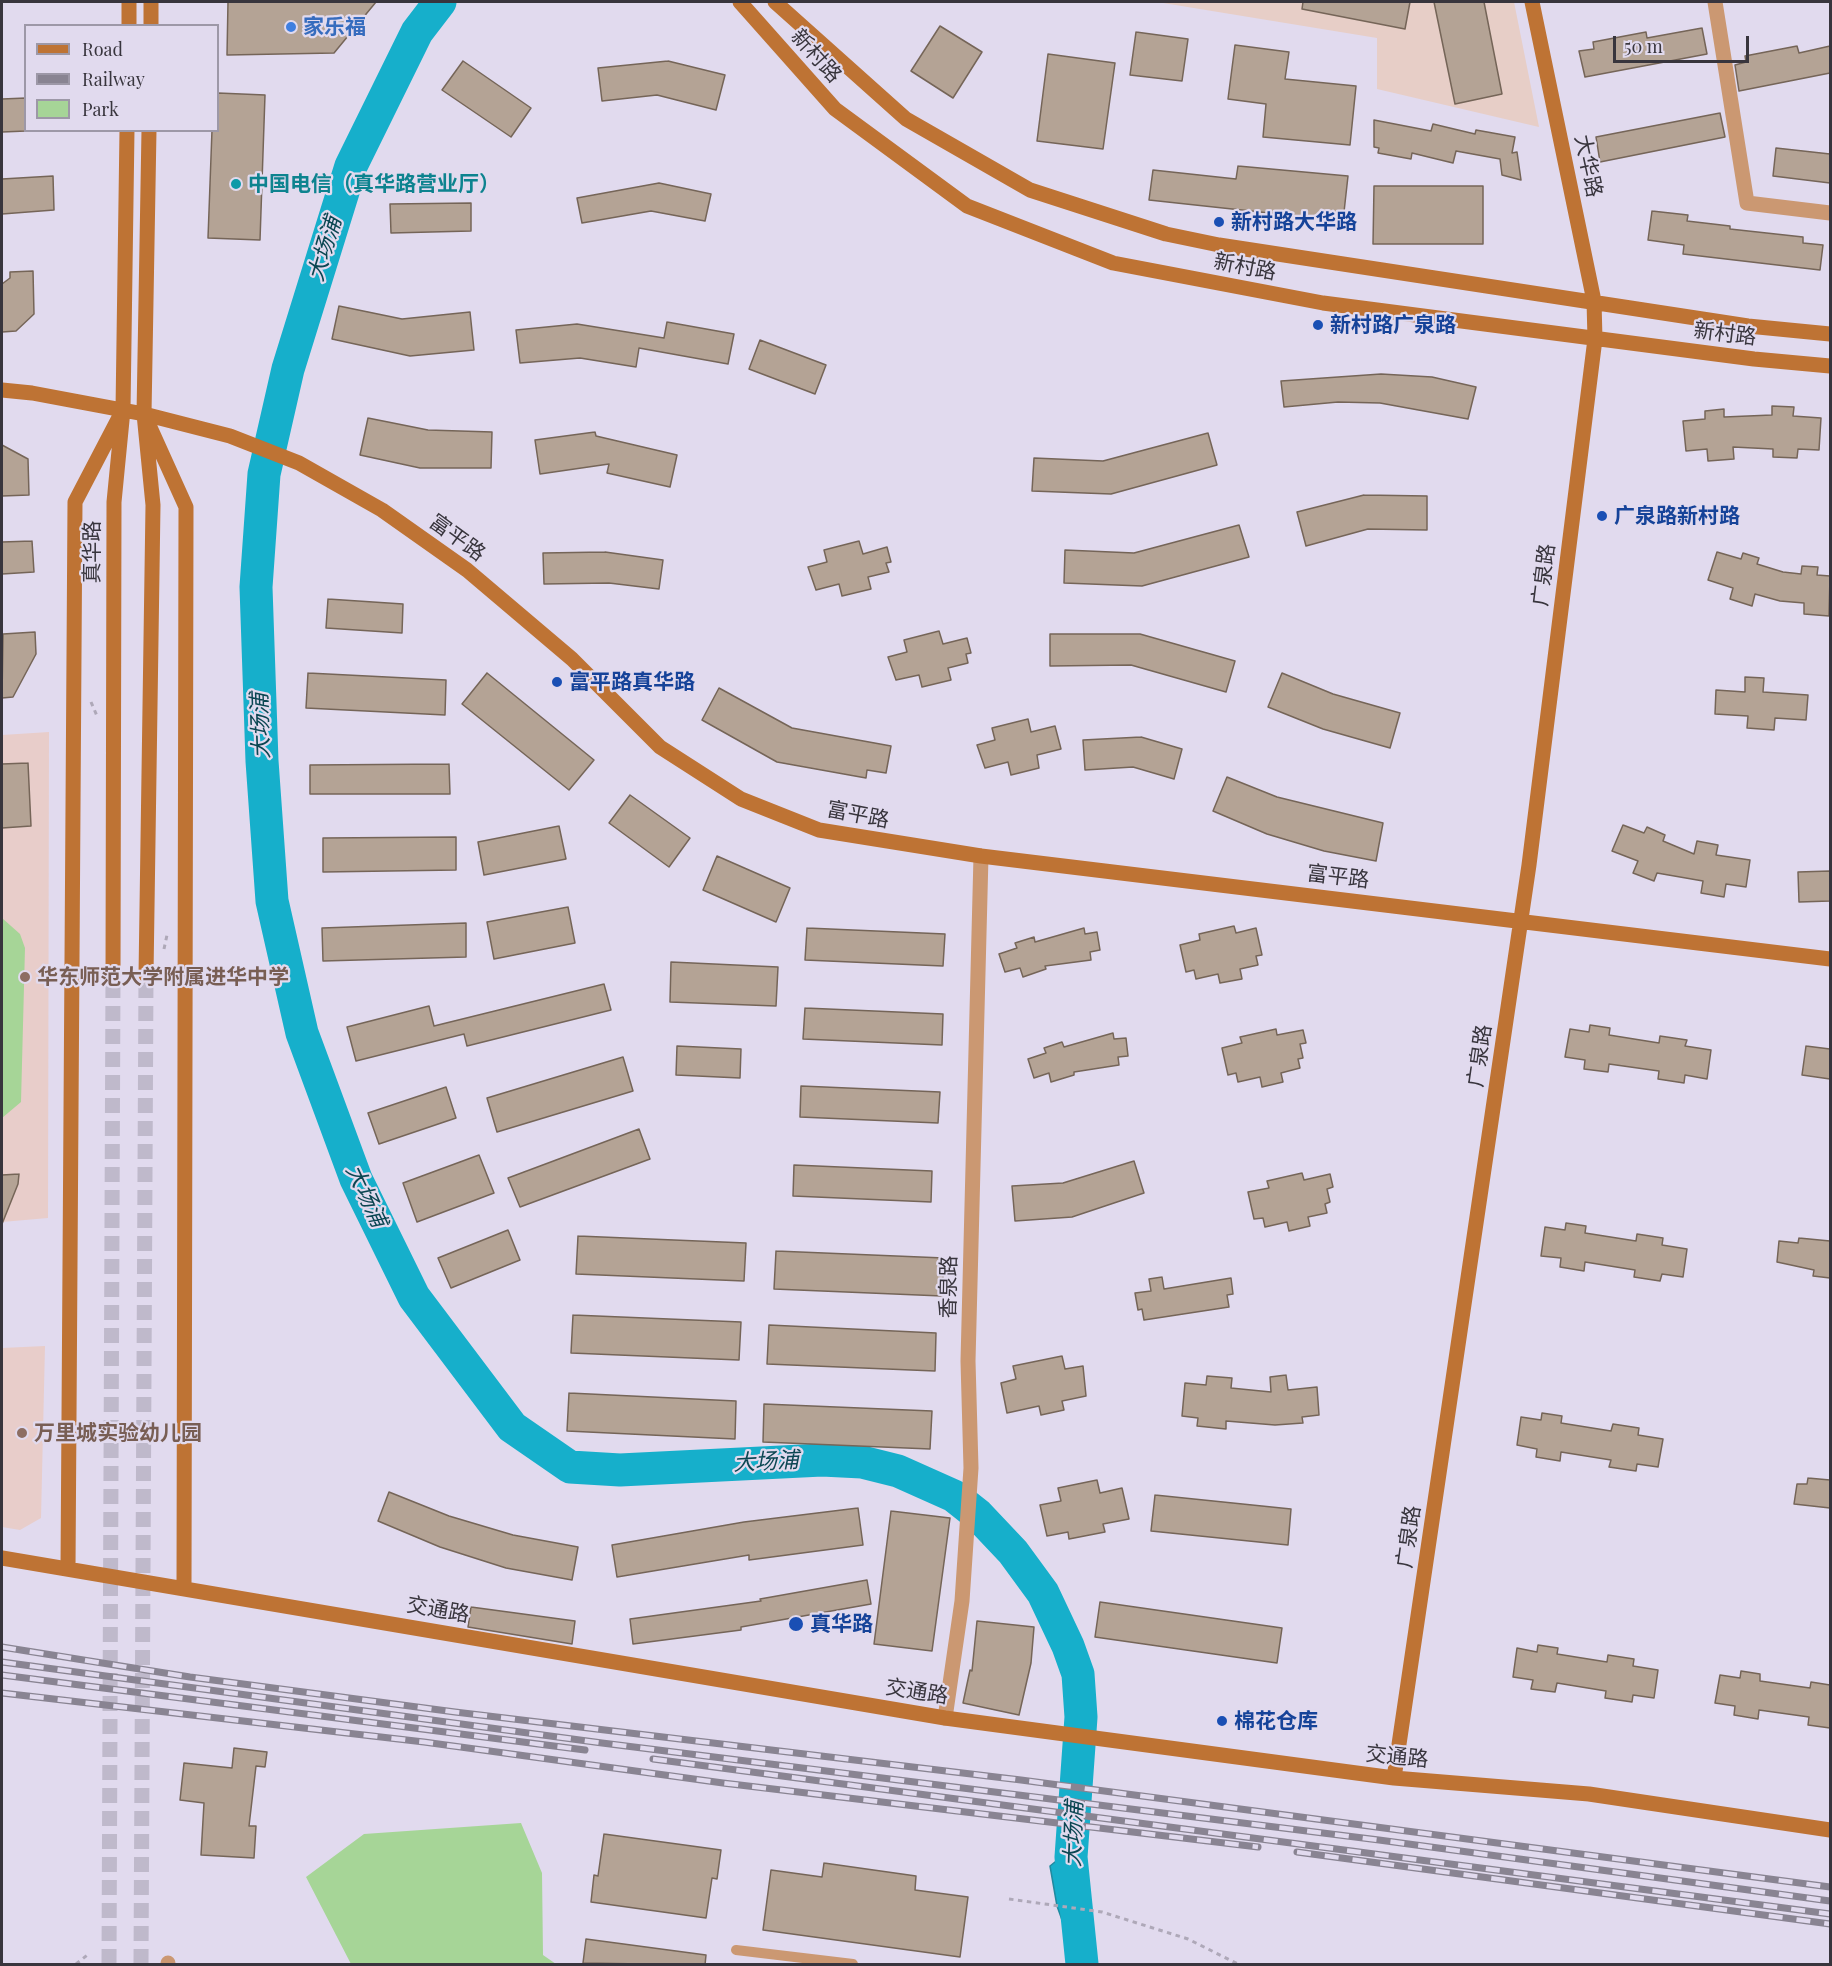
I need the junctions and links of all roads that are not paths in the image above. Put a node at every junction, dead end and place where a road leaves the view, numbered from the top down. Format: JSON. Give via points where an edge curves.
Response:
{"nodes":[{"id":1,"x":129,"y":2,"type":"edge"},
{"id":2,"x":151,"y":2,"type":"edge"},
{"id":3,"x":740,"y":2,"type":"edge"},
{"id":4,"x":776,"y":2,"type":"edge"},
{"id":5,"x":1532,"y":2,"type":"edge"},
{"id":6,"x":1715,"y":2,"type":"edge"},
{"id":7,"x":129,"y":24,"type":"edge"},
{"id":8,"x":151,"y":24,"type":"edge"},
{"id":9,"x":128,"y":132,"type":"edge"},
{"id":10,"x":149,"y":132,"type":"edge"},
{"id":11,"x":1830,"y":213,"type":"edge"},
{"id":12,"x":1594,"y":301,"type":"junction"},
{"id":13,"x":1830,"y":334,"type":"edge"},
{"id":14,"x":1595,"y":339,"type":"junction"},
{"id":15,"x":1830,"y":366,"type":"edge"},
{"id":16,"x":2,"y":390,"type":"edge"},
{"id":17,"x":123,"y":410,"type":"junction"},
{"id":18,"x":144,"y":414,"type":"junction"},
{"id":19,"x":981,"y":856,"type":"junction"},
{"id":20,"x":1521,"y":920,"type":"junction"},
{"id":21,"x":1830,"y":959,"type":"edge"},
{"id":22,"x":113,"y":975,"type":"tunnel mouth"},
{"id":23,"x":146,"y":975,"type":"tunnel mouth"},
{"id":24,"x":2,"y":1558,"type":"edge"},
{"id":25,"x":69,"y":1569,"type":"junction"},
{"id":26,"x":184,"y":1588,"type":"junction"},
{"id":27,"x":945,"y":1718,"type":"junction"},
{"id":28,"x":1394,"y":1778,"type":"junction"},
{"id":29,"x":1830,"y":1830,"type":"edge"},
{"id":30,"x":736,"y":1950,"type":"dead end"},
{"id":31,"x":853,"y":1965,"type":"edge"}],
"edges":[{"from":1,"to":7,"type":"main road"},
{"from":2,"to":8,"type":"main road"},
{"from":3,"to":14,"type":"main road","name":"新村路","via":[[835,109],[967,206],[998,219],[1113,263],[1323,303]]},
{"from":4,"to":12,"type":"main road","name":"新村路","via":[[906,119],[1030,190],[1166,234],[1219,245]]},
{"from":5,"to":12,"type":"main road","name":"大华路"},
{"from":6,"to":11,"type":"street","via":[[1747,203]]},
{"from":9,"to":17,"type":"main road","name":"真华路"},
{"from":10,"to":18,"type":"main road"},
{"from":12,"to":13,"type":"main road","name":"新村路","via":[[1748,326]]},
{"from":12,"to":14,"type":"main road","name":"大华路"},
{"from":14,"to":15,"type":"main road","name":"新村路"},
{"from":14,"to":20,"type":"main road","name":"广泉路"},
{"from":16,"to":17,"type":"main road","name":"富平路"},
{"from":17,"to":18,"type":"main road","name":"富平路"},
{"from":17,"to":22,"type":"main road","name":"真华路","via":[[114,502]]},
{"from":17,"to":25,"type":"main road","via":[[75,502]]},
{"from":18,"to":19,"type":"main road","name":"富平路","via":[[230,436],[299,463],[382,510],[467,570],[572,659],[660,747],[741,799],[819,830]]},
{"from":18,"to":23,"type":"main road","via":[[153,506]]},
{"from":18,"to":26,"type":"main road","via":[[186,507]]},
{"from":19,"to":20,"type":"main road","name":"富平路"},
{"from":19,"to":27,"type":"street","name":"香泉路","via":[[968,1361],[970,1492],[957,1638]]},
{"from":20,"to":21,"type":"main road","name":"富平路"},
{"from":20,"to":28,"type":"main road","name":"广泉路"},
{"from":24,"to":25,"type":"main road","name":"交通路"},
{"from":25,"to":26,"type":"main road","name":"交通路"},
{"from":26,"to":27,"type":"main road","name":"交通路"},
{"from":27,"to":28,"type":"main road","name":"交通路"},
{"from":28,"to":29,"type":"main road","name":"交通路","via":[[1589,1794]]},
{"from":30,"to":31,"type":"lane"}]}
